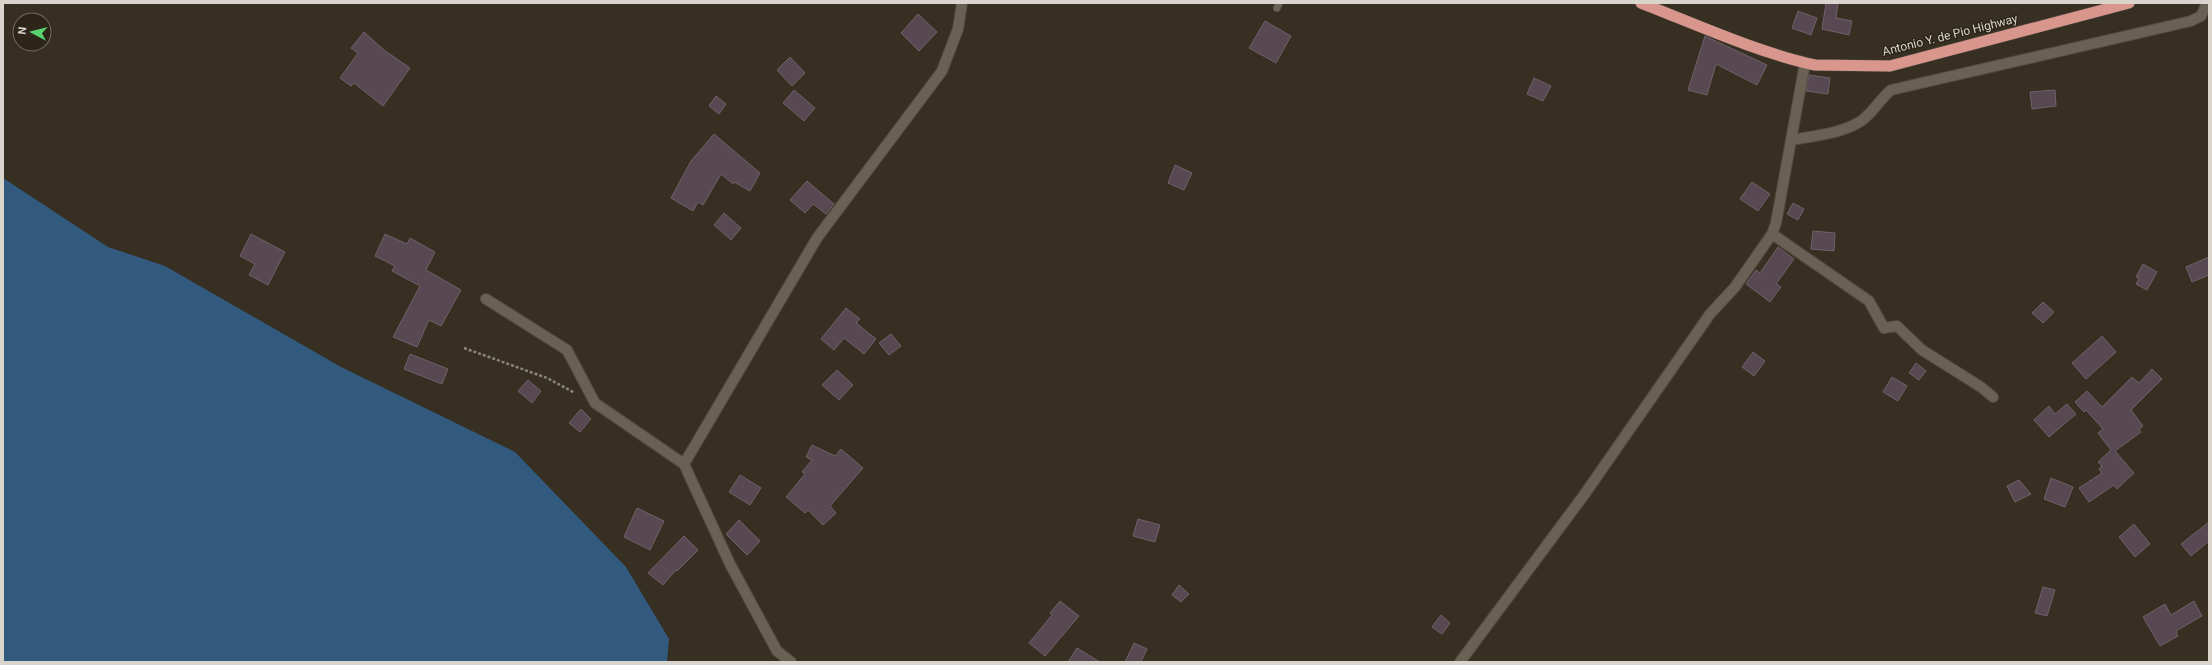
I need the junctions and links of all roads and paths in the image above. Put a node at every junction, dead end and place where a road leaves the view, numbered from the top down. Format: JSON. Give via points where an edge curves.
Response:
{"nodes":[{"id":1,"x":962,"y":3,"type":"edge"},
{"id":2,"x":1641,"y":3,"type":"edge"},
{"id":3,"x":2129,"y":3,"type":"edge"},
{"id":4,"x":2207,"y":3,"type":"edge"},
{"id":5,"x":1805,"y":63,"type":"junction"},
{"id":6,"x":1791,"y":140,"type":"junction"},
{"id":7,"x":1772,"y":234,"type":"junction"},
{"id":8,"x":486,"y":300,"type":"dead end"},
{"id":9,"x":464,"y":348,"type":"dead end"},
{"id":10,"x":1993,"y":397,"type":"dead end"},
{"id":11,"x":595,"y":403,"type":"junction"},
{"id":12,"x":684,"y":464,"type":"junction"},
{"id":13,"x":791,"y":662,"type":"edge"},
{"id":14,"x":1460,"y":662,"type":"edge"}],
"edges":[{"from":1,"to":12,"type":"street","via":[[958,29],[942,71],[817,238]]},
{"from":2,"to":5,"type":"highway","name":"Antonio Y. de Pio Highway"},
{"from":3,"to":5,"type":"highway","name":"Antonio Y. de Pio Highway","via":[[1890,66]]},
{"from":4,"to":6,"type":"street","via":[[2201,16],[2191,21],[1891,90],[1861,121],[1836,131]]},
{"from":5,"to":6,"type":"street"},
{"from":6,"to":7,"type":"street"},
{"from":7,"to":10,"type":"street","via":[[1869,301],[1884,328],[1898,326],[1922,350]]},
{"from":7,"to":14,"type":"street","via":[[1735,287],[1710,314],[1584,495]]},
{"from":8,"to":11,"type":"street","via":[[567,350]]},
{"from":9,"to":11,"type":"path","via":[[547,378]]},
{"from":11,"to":12,"type":"street"},
{"from":12,"to":13,"type":"street","via":[[741,584],[777,651]]}]}
